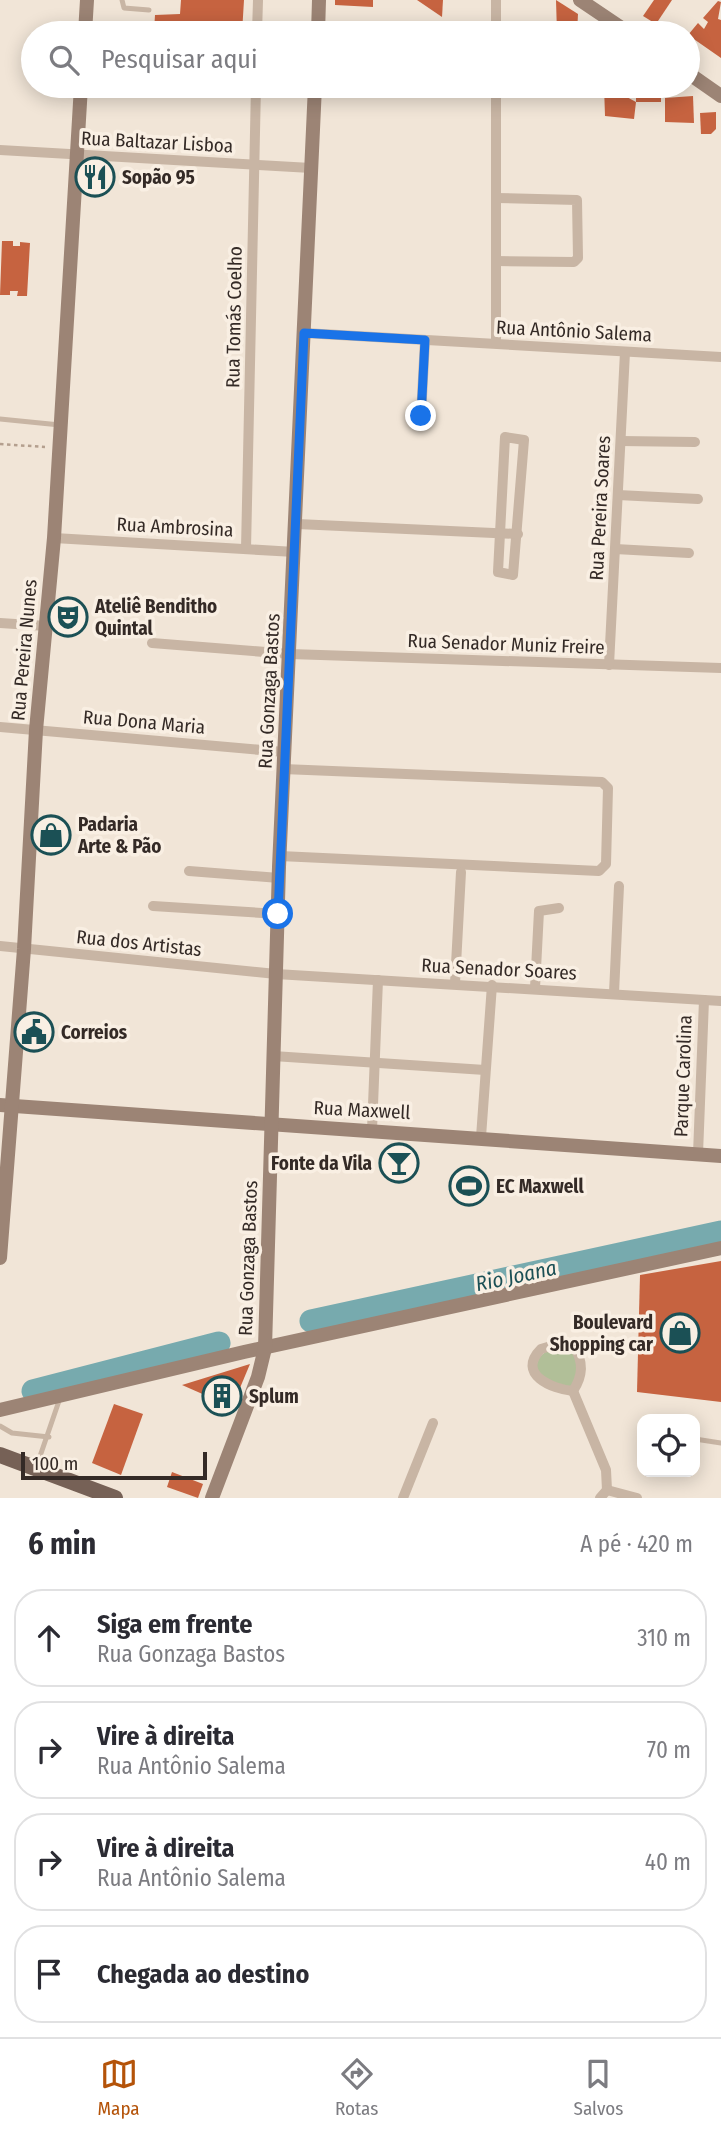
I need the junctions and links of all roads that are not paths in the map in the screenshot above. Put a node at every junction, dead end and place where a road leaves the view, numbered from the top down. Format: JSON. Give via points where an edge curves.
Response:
{"nodes":[{"id":1,"x":87,"y":0,"type":"edge"},
{"id":2,"x":122,"y":0,"type":"edge"},
{"id":3,"x":258,"y":0,"type":"edge"},
{"id":4,"x":319,"y":0,"type":"edge"},
{"id":5,"x":496,"y":0,"type":"edge"},
{"id":6,"x":580,"y":0,"type":"edge"},
{"id":7,"x":149,"y":9,"type":"dead end"},
{"id":8,"x":86,"y":21,"type":"edge"},
{"id":9,"x":257,"y":21,"type":"edge"},
{"id":10,"x":318,"y":21,"type":"edge"},
{"id":11,"x":496,"y":21,"type":"edge"},
{"id":12,"x":611,"y":21,"type":"edge"},
{"id":13,"x":700,"y":81,"type":"edge"},
{"id":14,"x":721,"y":96,"type":"edge"},
{"id":15,"x":80,"y":98,"type":"edge"},
{"id":16,"x":256,"y":98,"type":"edge"},
{"id":17,"x":314,"y":98,"type":"edge"},
{"id":18,"x":496,"y":98,"type":"edge"},
{"id":19,"x":0,"y":150,"type":"edge"},
{"id":20,"x":76,"y":155,"type":"junction"},
{"id":21,"x":255,"y":166,"type":"junction"},
{"id":22,"x":311,"y":168,"type":"junction"},
{"id":23,"x":496,"y":198,"type":"junction"},
{"id":24,"x":496,"y":261,"type":"junction"},
{"id":25,"x":304,"y":333,"type":"junction"},
{"id":26,"x":425,"y":340,"type":"junction"},
{"id":27,"x":496,"y":343,"type":"junction"},
{"id":28,"x":625,"y":352,"type":"junction"},
{"id":29,"x":721,"y":357,"type":"edge"},
{"id":30,"x":421,"y":416,"type":"dead end"},
{"id":31,"x":0,"y":419,"type":"edge"},
{"id":32,"x":60,"y":425,"type":"junction"},
{"id":33,"x":621,"y":441,"type":"junction"},
{"id":34,"x":695,"y":442,"type":"dead end"},
{"id":35,"x":618,"y":495,"type":"junction"},
{"id":36,"x":698,"y":499,"type":"dead end"},
{"id":37,"x":297,"y":524,"type":"junction"},
{"id":38,"x":501,"y":534,"type":"junction"},
{"id":39,"x":518,"y":534,"type":"junction"},
{"id":40,"x":54,"y":538,"type":"junction"},
{"id":41,"x":246,"y":549,"type":"junction"},
{"id":42,"x":615,"y":549,"type":"junction"},
{"id":43,"x":295,"y":552,"type":"junction"},
{"id":44,"x":690,"y":553,"type":"dead end"},
{"id":45,"x":0,"y":623,"type":"edge"},
{"id":46,"x":46,"y":626,"type":"junction"},
{"id":47,"x":152,"y":643,"type":"dead end"},
{"id":48,"x":290,"y":654,"type":"junction"},
{"id":49,"x":610,"y":665,"type":"junction"},
{"id":50,"x":721,"y":668,"type":"edge"},
{"id":51,"x":0,"y":727,"type":"edge"},
{"id":52,"x":36,"y":730,"type":"junction"},
{"id":53,"x":284,"y":752,"type":"junction"},
{"id":54,"x":283,"y":769,"type":"junction"},
{"id":55,"x":280,"y":856,"type":"junction"},
{"id":56,"x":189,"y":871,"type":"dead end"},
{"id":57,"x":461,"y":873,"type":"dead end"},
{"id":58,"x":279,"y":878,"type":"junction"},
{"id":59,"x":619,"y":886,"type":"dead end"},
{"id":60,"x":153,"y":906,"type":"dead end"},
{"id":61,"x":559,"y":908,"type":"dead end"},
{"id":62,"x":278,"y":914,"type":"junction"},
{"id":63,"x":0,"y":946,"type":"edge"},
{"id":64,"x":24,"y":949,"type":"junction"},
{"id":65,"x":276,"y":974,"type":"junction"},
{"id":66,"x":377,"y":980,"type":"junction"},
{"id":67,"x":455,"y":983,"type":"junction"},
{"id":68,"x":492,"y":985,"type":"junction"},
{"id":69,"x":535,"y":988,"type":"junction"},
{"id":70,"x":614,"y":993,"type":"junction"},
{"id":71,"x":704,"y":1000,"type":"junction"},
{"id":72,"x":721,"y":1000,"type":"edge"},
{"id":73,"x":273,"y":1055,"type":"junction"},
{"id":74,"x":374,"y":1062,"type":"junction"},
{"id":75,"x":485,"y":1070,"type":"junction"},
{"id":76,"x":6,"y":1105,"type":"edge"},
{"id":77,"x":271,"y":1124,"type":"junction"},
{"id":78,"x":372,"y":1130,"type":"junction"},
{"id":79,"x":481,"y":1137,"type":"junction"},
{"id":80,"x":698,"y":1154,"type":"junction"},
{"id":81,"x":721,"y":1156,"type":"edge"},
{"id":82,"x":721,"y":1248,"type":"edge"},
{"id":83,"x":0,"y":1258,"type":"edge"},
{"id":84,"x":265,"y":1348,"type":"junction"},
{"id":85,"x":573,"y":1391,"type":"junction"},
{"id":86,"x":60,"y":1396,"type":"junction"},
{"id":87,"x":0,"y":1410,"type":"edge"},
{"id":88,"x":433,"y":1423,"type":"dead end"},
{"id":89,"x":0,"y":1426,"type":"edge"},
{"id":90,"x":49,"y":1437,"type":"junction"},
{"id":91,"x":700,"y":1440,"type":"edge"},
{"id":92,"x":721,"y":1443,"type":"edge"},
{"id":93,"x":0,"y":1455,"type":"edge"},
{"id":94,"x":36,"y":1468,"type":"junction"},
{"id":95,"x":604,"y":1494,"type":"edge"},
{"id":96,"x":115,"y":1498,"type":"edge"},
{"id":97,"x":212,"y":1498,"type":"edge"},
{"id":98,"x":403,"y":1498,"type":"edge"},
{"id":99,"x":637,"y":1498,"type":"edge"}],
"edges":[{"from":1,"to":8,"type":"main road"},
{"from":2,"to":7,"type":"lane","via":[[124,8]]},
{"from":3,"to":9,"type":"street"},
{"from":4,"to":10,"type":"main road"},
{"from":5,"to":11,"type":"street"},
{"from":6,"to":12,"type":"main road"},
{"from":13,"to":14,"type":"main road"},
{"from":15,"to":20,"type":"main road","name":"Rua Pereira Nunes"},
{"from":16,"to":21,"type":"street","name":"Rua Tomás Coelho"},
{"from":17,"to":22,"type":"main road","name":"Rua Gonzaga Bastos"},
{"from":18,"to":23,"type":"street"},
{"from":19,"to":20,"type":"street","name":"Rua Baltazar Lisboa"},
{"from":20,"to":21,"type":"street","name":"Rua Baltazar Lisboa"},
{"from":20,"to":32,"type":"main road","name":"Rua Pereira Nunes"},
{"from":21,"to":22,"type":"street","name":"Rua Baltazar Lisboa"},
{"from":21,"to":41,"type":"street","name":"Rua Tomás Coelho"},
{"from":22,"to":25,"type":"main road","name":"Rua Gonzaga Bastos"},
{"from":23,"to":24,"type":"street"},
{"from":23,"to":24,"type":"street","via":[[577,200],[578,258],[574,262]]},
{"from":24,"to":27,"type":"street"},
{"from":25,"to":26,"type":"street","name":"Rua Antônio Salema"},
{"from":25,"to":37,"type":"main road","name":"Rua Gonzaga Bastos"},
{"from":26,"to":27,"type":"street","name":"Rua Antônio Salema"},
{"from":26,"to":30,"type":"street"},
{"from":27,"to":28,"type":"street","name":"Rua Antônio Salema"},
{"from":28,"to":29,"type":"street","name":"Rua Antônio Salema"},
{"from":28,"to":33,"type":"street","name":"Rua Pereira Soares"},
{"from":31,"to":32,"type":"lane"},
{"from":32,"to":40,"type":"main road","name":"Rua Pereira Nunes"},
{"from":33,"to":34,"type":"street"},
{"from":33,"to":35,"type":"street","name":"Rua Pereira Soares"},
{"from":35,"to":36,"type":"street"},
{"from":35,"to":42,"type":"street","name":"Rua Pereira Soares"},
{"from":37,"to":38,"type":"street"},
{"from":37,"to":43,"type":"main road","name":"Rua Gonzaga Bastos"},
{"from":38,"to":39,"type":"street"},
{"from":38,"to":39,"type":"street","via":[[498,572],[513,575]]},
{"from":38,"to":39,"type":"street","via":[[505,437],[524,440]]},
{"from":40,"to":41,"type":"street","name":"Rua Ambrosina"},
{"from":40,"to":46,"type":"main road","name":"Rua Pereira Nunes"},
{"from":41,"to":43,"type":"street","name":"Rua Ambrosina"},
{"from":42,"to":44,"type":"street"},
{"from":42,"to":49,"type":"street","name":"Rua Pereira Soares"},
{"from":43,"to":48,"type":"main road","name":"Rua Gonzaga Bastos"},
{"from":45,"to":46,"type":"street"},
{"from":46,"to":52,"type":"main road","name":"Rua Pereira Nunes"},
{"from":47,"to":48,"type":"street","name":"Rua Senador Muniz Freire"},
{"from":48,"to":49,"type":"street","name":"Rua Senador Muniz Freire"},
{"from":48,"to":53,"type":"main road","name":"Rua Gonzaga Bastos"},
{"from":49,"to":50,"type":"street","name":"Rua Senador Muniz Freire"},
{"from":51,"to":52,"type":"street","name":"Rua Dona Maria"},
{"from":52,"to":53,"type":"street","name":"Rua Dona Maria"},
{"from":52,"to":64,"type":"main road","name":"Rua Pereira Nunes"},
{"from":53,"to":54,"type":"main road","name":"Rua Gonzaga Bastos"},
{"from":54,"to":55,"type":"main road","name":"Rua Gonzaga Bastos"},
{"from":54,"to":55,"type":"street","via":[[602,782],[608,788],[606,864],[599,871]]},
{"from":55,"to":58,"type":"main road","name":"Rua Gonzaga Bastos"},
{"from":56,"to":58,"type":"street"},
{"from":57,"to":67,"type":"street"},
{"from":58,"to":62,"type":"main road","name":"Rua Gonzaga Bastos"},
{"from":59,"to":70,"type":"street"},
{"from":60,"to":62,"type":"street"},
{"from":61,"to":69,"type":"street","via":[[539,909]]},
{"from":62,"to":65,"type":"main road","name":"Rua Gonzaga Bastos"},
{"from":63,"to":64,"type":"street","name":"Rua dos Artistas"},
{"from":64,"to":65,"type":"street","name":"Rua dos Artistas"},
{"from":64,"to":76,"type":"main road","name":"Rua Pereira Nunes"},
{"from":65,"to":66,"type":"street","name":"Rua Senador Soares"},
{"from":65,"to":73,"type":"main road","name":"Rua Gonzaga Bastos"},
{"from":66,"to":67,"type":"street","name":"Rua Senador Soares"},
{"from":66,"to":74,"type":"street"},
{"from":67,"to":68,"type":"street","name":"Rua Senador Soares"},
{"from":68,"to":69,"type":"street","name":"Rua Senador Soares"},
{"from":68,"to":75,"type":"street"},
{"from":69,"to":70,"type":"street","name":"Rua Senador Soares"},
{"from":70,"to":71,"type":"street","name":"Rua Senador Soares"},
{"from":71,"to":72,"type":"street","name":"Rua Senador Soares"},
{"from":71,"to":80,"type":"street","name":"Parque Carolina"},
{"from":73,"to":74,"type":"street"},
{"from":73,"to":77,"type":"main road","name":"Rua Gonzaga Bastos"},
{"from":74,"to":75,"type":"street"},
{"from":74,"to":78,"type":"street"},
{"from":75,"to":79,"type":"street"},
{"from":76,"to":77,"type":"main road","name":"Rua Maxwell"},
{"from":76,"to":83,"type":"main road","name":"Rua Pereira Nunes"},
{"from":77,"to":78,"type":"main road","name":"Rua Maxwell"},
{"from":77,"to":84,"type":"main road","name":"Rua Gonzaga Bastos"},
{"from":78,"to":79,"type":"main road","name":"Rua Maxwell"},
{"from":79,"to":80,"type":"main road","name":"Rua Maxwell"},
{"from":80,"to":81,"type":"main road","name":"Rua Maxwell"},
{"from":82,"to":84,"type":"main road"},
{"from":84,"to":86,"type":"main road"},
{"from":84,"to":97,"type":"main road","name":"Rua Gonzaga Bastos"},
{"from":85,"to":85,"type":"street","via":[[582,1367],[574,1348],[561,1343],[541,1349],[533,1361],[536,1376],[550,1387]]},
{"from":85,"to":95,"type":"street","via":[[606,1470]]},
{"from":86,"to":87,"type":"main road"},
{"from":86,"to":90,"type":"lane"},
{"from":88,"to":98,"type":"street"},
{"from":89,"to":90,"type":"lane","via":[[12,1433]]},
{"from":90,"to":94,"type":"lane"},
{"from":91,"to":92,"type":"lane"},
{"from":93,"to":94,"type":"main road"},
{"from":94,"to":96,"type":"main road"},
{"from":95,"to":99,"type":"street"}]}
